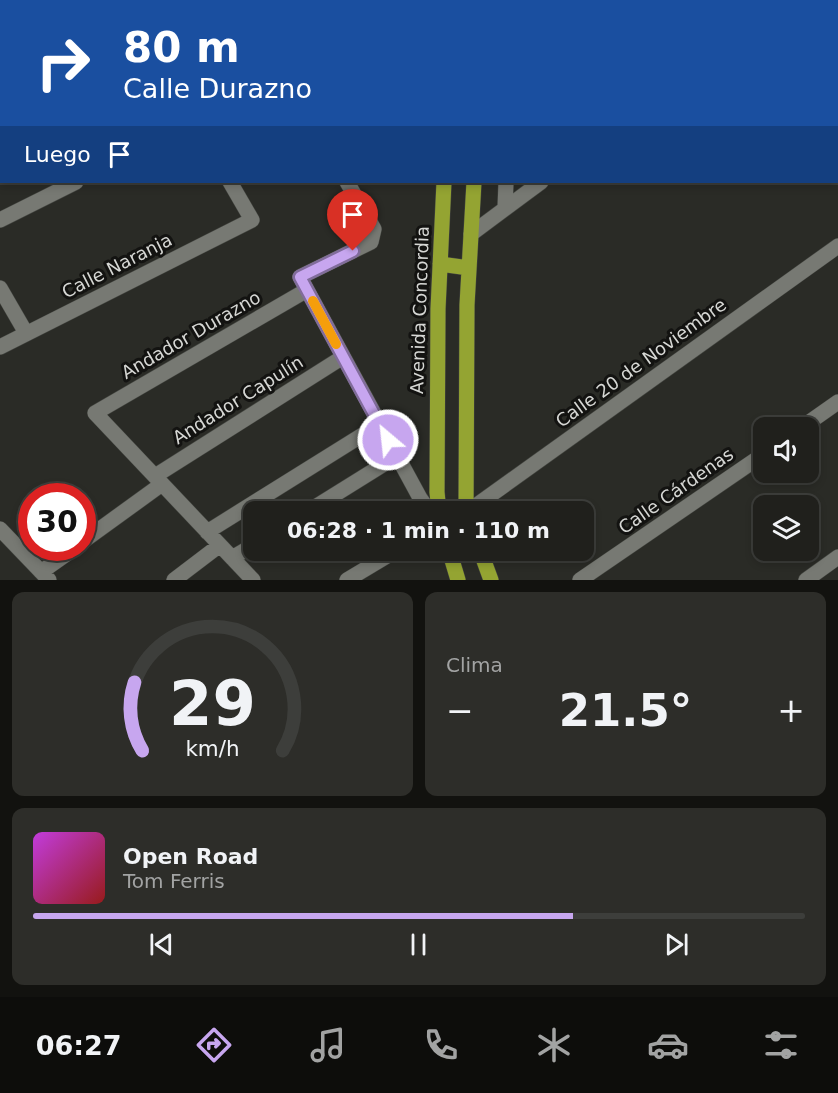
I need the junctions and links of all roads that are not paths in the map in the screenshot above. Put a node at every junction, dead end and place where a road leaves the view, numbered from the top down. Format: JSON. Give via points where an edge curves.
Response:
{"nodes":[{"id":1,"x":74,"y":183,"type":"edge"},
{"id":2,"x":231,"y":183,"type":"edge"},
{"id":3,"x":348,"y":183,"type":"edge"},
{"id":4,"x":474,"y":183,"type":"edge"},
{"id":5,"x":506,"y":183,"type":"edge"},
{"id":6,"x":540,"y":183,"type":"edge"},
{"id":7,"x":442,"y":185,"type":"edge"},
{"id":8,"x":505,"y":208,"type":"junction"},
{"id":9,"x":0,"y":220,"type":"edge"},
{"id":10,"x":471,"y":234,"type":"junction"},
{"id":11,"x":838,"y":246,"type":"edge"},
{"id":12,"x":440,"y":264,"type":"junction"},
{"id":13,"x":469,"y":268,"type":"junction"},
{"id":14,"x":304,"y":284,"type":"junction"},
{"id":15,"x":0,"y":288,"type":"edge"},
{"id":16,"x":26,"y":333,"type":"junction"},
{"id":17,"x":0,"y":347,"type":"edge"},
{"id":18,"x":343,"y":357,"type":"junction"},
{"id":19,"x":838,"y":402,"type":"edge"},
{"id":20,"x":817,"y":417,"type":"edge"},
{"id":21,"x":380,"y":424,"type":"junction"},
{"id":22,"x":397,"y":456,"type":"junction"},
{"id":23,"x":753,"y":462,"type":"edge"},
{"id":24,"x":158,"y":480,"type":"junction"},
{"id":25,"x":325,"y":501,"type":"edge"},
{"id":26,"x":422,"y":501,"type":"edge"},
{"id":27,"x":438,"y":501,"type":"edge"},
{"id":28,"x":466,"y":501,"type":"edge"},
{"id":29,"x":481,"y":501,"type":"edge"},
{"id":30,"x":0,"y":529,"type":"edge"},
{"id":31,"x":96,"y":531,"type":"edge"},
{"id":32,"x":207,"y":532,"type":"junction"},
{"id":33,"x":220,"y":545,"type":"junction"},
{"id":34,"x":243,"y":552,"type":"edge"},
{"id":35,"x":838,"y":557,"type":"edge"},
{"id":36,"x":232,"y":558,"type":"junction"},
{"id":37,"x":61,"y":561,"type":"edge"},
{"id":38,"x":379,"y":561,"type":"edge"},
{"id":39,"x":452,"y":561,"type":"edge"},
{"id":40,"x":484,"y":561,"type":"edge"},
{"id":41,"x":45,"y":576,"type":"edge"},
{"id":42,"x":174,"y":580,"type":"edge"},
{"id":43,"x":253,"y":580,"type":"edge"},
{"id":44,"x":347,"y":580,"type":"edge"},
{"id":45,"x":458,"y":580,"type":"edge"},
{"id":46,"x":491,"y":580,"type":"edge"},
{"id":47,"x":580,"y":580,"type":"edge"},
{"id":48,"x":806,"y":580,"type":"edge"}],
"edges":[{"from":1,"to":9,"type":"street"},
{"from":2,"to":16,"type":"street","name":"Calle Naranja","via":[[252,220]]},
{"from":3,"to":14,"type":"street","name":"Andador Durazno","via":[[374,229],[371,242]]},
{"from":4,"to":10,"type":"main road"},
{"from":5,"to":8,"type":"street"},
{"from":6,"to":8,"type":"street"},
{"from":7,"to":12,"type":"main road","name":"Avenida Concordia"},
{"from":8,"to":10,"type":"street"},
{"from":10,"to":13,"type":"main road"},
{"from":11,"to":29,"type":"street","name":"Calle 20 de Noviembre"},
{"from":12,"to":13,"type":"main road"},
{"from":12,"to":27,"type":"main road","name":"Avenida Concordia"},
{"from":13,"to":28,"type":"main road"},
{"from":14,"to":18,"type":"street"},
{"from":14,"to":24,"type":"street","name":"Andador Durazno","via":[[95,413]]},
{"from":15,"to":16,"type":"street"},
{"from":16,"to":17,"type":"street","name":"Calle Naranja"},
{"from":18,"to":21,"type":"street"},
{"from":18,"to":24,"type":"street","name":"Andador Capulín"},
{"from":19,"to":20,"type":"street"},
{"from":21,"to":22,"type":"street"},
{"from":21,"to":32,"type":"street"},
{"from":22,"to":25,"type":"street"},
{"from":22,"to":26,"type":"street"},
{"from":23,"to":47,"type":"street","name":"Calle Cárdenas"},
{"from":24,"to":31,"type":"street","name":"Andador Capulín"},
{"from":24,"to":32,"type":"street"},
{"from":30,"to":41,"type":"street"},
{"from":32,"to":33,"type":"street"},
{"from":33,"to":36,"type":"street"},
{"from":33,"to":42,"type":"street"},
{"from":34,"to":36,"type":"street"},
{"from":35,"to":48,"type":"street"},
{"from":36,"to":43,"type":"street"},
{"from":37,"to":41,"type":"street"},
{"from":38,"to":44,"type":"street"},
{"from":39,"to":45,"type":"main road"},
{"from":40,"to":46,"type":"main road"}]}
